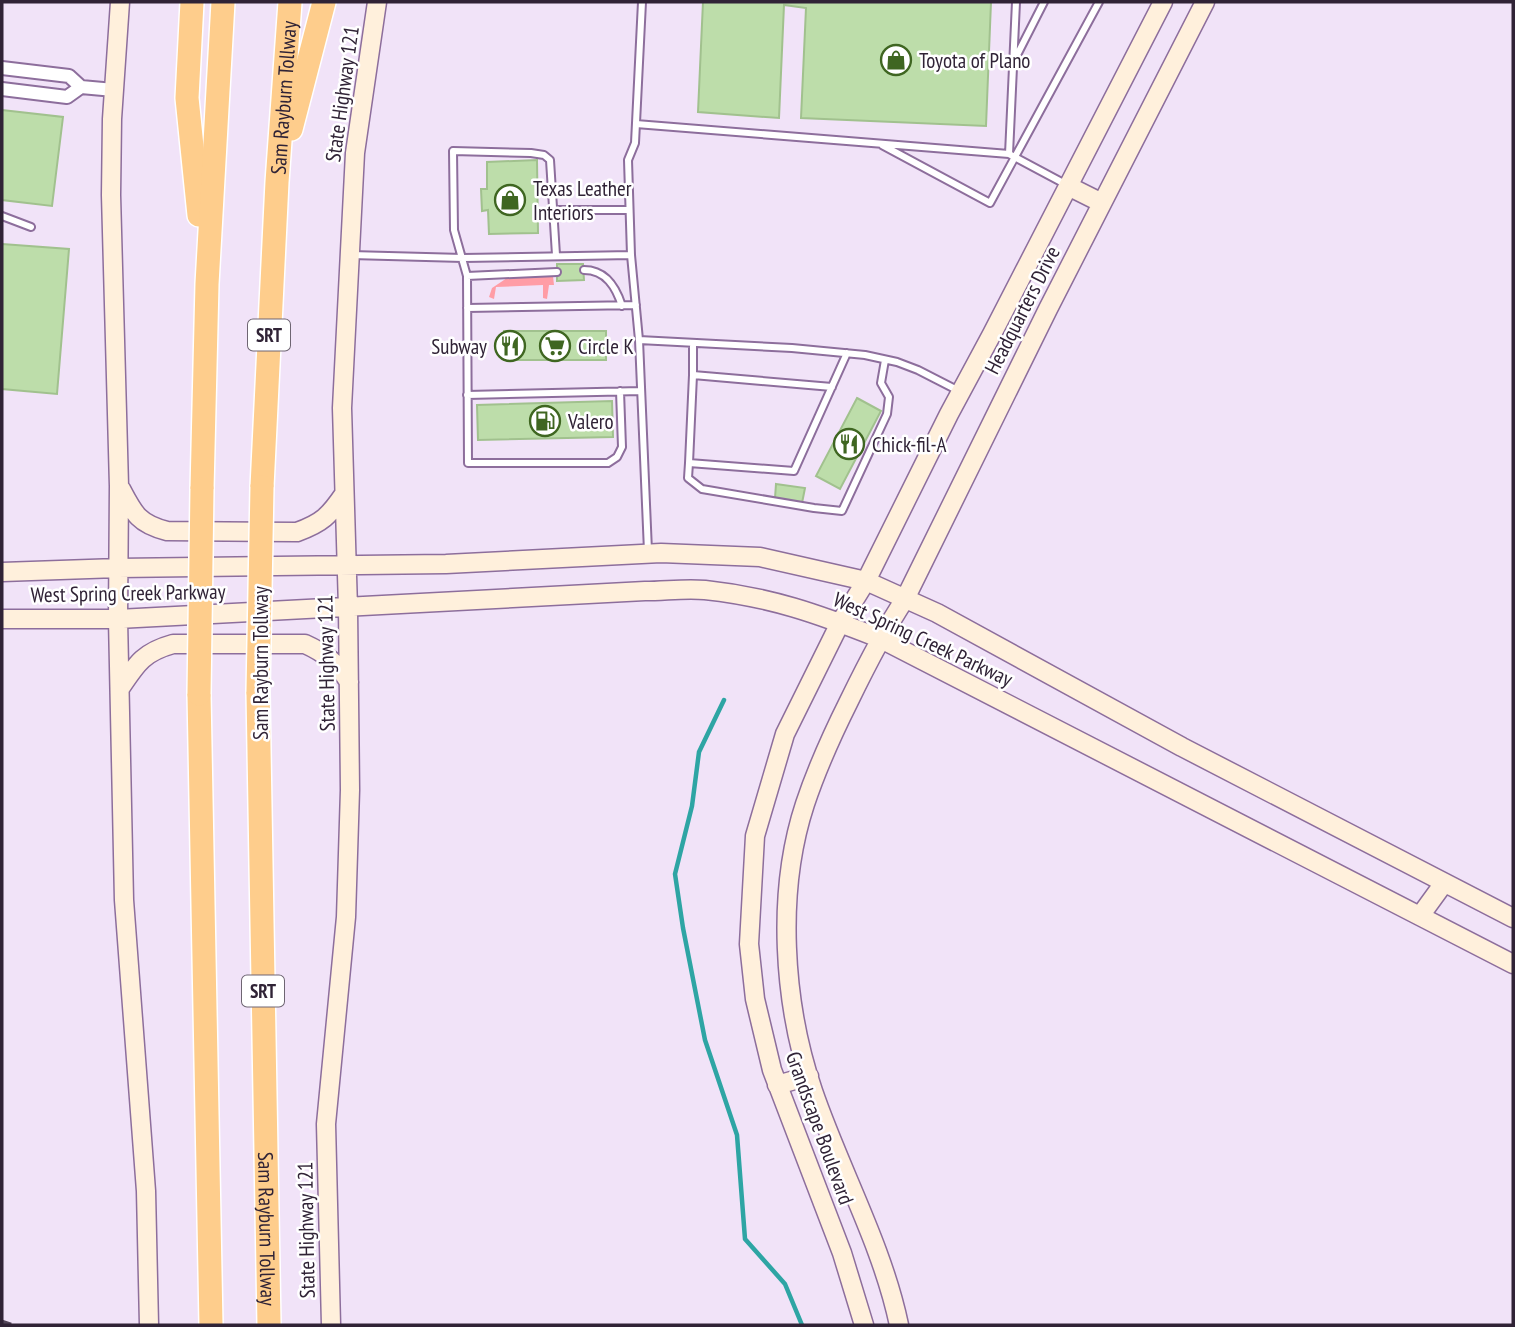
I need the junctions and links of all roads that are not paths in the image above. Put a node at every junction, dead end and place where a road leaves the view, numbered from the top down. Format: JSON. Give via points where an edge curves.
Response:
{"nodes":[{"id":1,"x":121,"y":2,"type":"edge"},
{"id":2,"x":192,"y":2,"type":"edge"},
{"id":3,"x":223,"y":2,"type":"edge"},
{"id":4,"x":290,"y":2,"type":"edge"},
{"id":5,"x":324,"y":2,"type":"edge"},
{"id":6,"x":377,"y":2,"type":"edge"},
{"id":7,"x":642,"y":2,"type":"edge"},
{"id":8,"x":1016,"y":2,"type":"edge"},
{"id":9,"x":1044,"y":2,"type":"edge"},
{"id":10,"x":1099,"y":2,"type":"edge"},
{"id":11,"x":1163,"y":2,"type":"edge"},
{"id":12,"x":1205,"y":2,"type":"edge"},
{"id":13,"x":1013,"y":63,"type":"junction"},
{"id":14,"x":2,"y":68,"type":"edge"},
{"id":15,"x":81,"y":87,"type":"junction"},
{"id":16,"x":2,"y":89,"type":"edge"},
{"id":17,"x":114,"y":90,"type":"junction"},
{"id":18,"x":636,"y":124,"type":"junction"},
{"id":19,"x":878,"y":144,"type":"junction"},
{"id":20,"x":1009,"y":154,"type":"junction"},
{"id":21,"x":1016,"y":158,"type":"junction"},
{"id":22,"x":277,"y":182,"type":"junction"},
{"id":23,"x":1068,"y":186,"type":"junction"},
{"id":24,"x":1102,"y":203,"type":"junction"},
{"id":25,"x":553,"y":210,"type":"junction"},
{"id":26,"x":629,"y":211,"type":"junction"},
{"id":27,"x":2,"y":216,"type":"edge"},
{"id":28,"x":31,"y":227,"type":"dead end"},
{"id":29,"x":349,"y":255,"type":"junction"},
{"id":30,"x":556,"y":255,"type":"junction"},
{"id":31,"x":631,"y":255,"type":"junction"},
{"id":32,"x":463,"y":258,"type":"junction"},
{"id":33,"x":584,"y":270,"type":"dead end"},
{"id":34,"x":557,"y":272,"type":"dead end"},
{"id":35,"x":467,"y":276,"type":"junction"},
{"id":36,"x":207,"y":284,"type":"junction"},
{"id":37,"x":636,"y":305,"type":"junction"},
{"id":38,"x":622,"y":306,"type":"junction"},
{"id":39,"x":467,"y":308,"type":"junction"},
{"id":40,"x":639,"y":340,"type":"junction"},
{"id":41,"x":693,"y":343,"type":"junction"},
{"id":42,"x":847,"y":353,"type":"junction"},
{"id":43,"x":885,"y":360,"type":"junction"},
{"id":44,"x":693,"y":374,"type":"junction"},
{"id":45,"x":832,"y":387,"type":"junction"},
{"id":46,"x":620,"y":391,"type":"junction"},
{"id":47,"x":642,"y":391,"type":"junction"},
{"id":48,"x":961,"y":392,"type":"junction"},
{"id":49,"x":467,"y":395,"type":"junction"},
{"id":50,"x":689,"y":463,"type":"junction"},
{"id":51,"x":119,"y":486,"type":"junction"},
{"id":52,"x":344,"y":494,"type":"junction"},
{"id":53,"x":648,"y":553,"type":"junction"},
{"id":54,"x":347,"y":567,"type":"junction"},
{"id":55,"x":118,"y":568,"type":"junction"},
{"id":56,"x":2,"y":572,"type":"edge"},
{"id":57,"x":866,"y":581,"type":"junction"},
{"id":58,"x":905,"y":599,"type":"junction"},
{"id":59,"x":348,"y":608,"type":"junction"},
{"id":60,"x":2,"y":619,"type":"edge"},
{"id":61,"x":118,"y":619,"type":"junction"},
{"id":62,"x":839,"y":622,"type":"junction"},
{"id":63,"x":879,"y":638,"type":"junction"},
{"id":64,"x":349,"y":682,"type":"junction"},
{"id":65,"x":121,"y":687,"type":"junction"},
{"id":66,"x":1444,"y":883,"type":"junction"},
{"id":67,"x":1420,"y":916,"type":"junction"},
{"id":68,"x":1513,"y":918,"type":"edge"},
{"id":69,"x":1513,"y":964,"type":"edge"},
{"id":70,"x":809,"y":1076,"type":"junction"},
{"id":71,"x":777,"y":1085,"type":"junction"},
{"id":72,"x":149,"y":1325,"type":"edge"},
{"id":73,"x":211,"y":1325,"type":"edge"},
{"id":74,"x":269,"y":1325,"type":"edge"},
{"id":75,"x":331,"y":1325,"type":"edge"},
{"id":76,"x":864,"y":1325,"type":"edge"},
{"id":77,"x":899,"y":1325,"type":"edge"}],
"edges":[{"from":1,"to":17,"type":"main road"},
{"from":2,"to":36,"type":"highway","via":[[187,98]]},
{"from":3,"to":36,"type":"highway"},
{"from":4,"to":22,"type":"highway","name":"Sam Rayburn Tollway","number":"SRT"},
{"from":5,"to":22,"type":"highway"},
{"from":6,"to":29,"type":"main road","name":"State Highway 121","via":[[355,153]]},
{"from":7,"to":18,"type":"lane"},
{"from":8,"to":13,"type":"lane"},
{"from":9,"to":13,"type":"lane"},
{"from":10,"to":21,"type":"lane"},
{"from":11,"to":23,"type":"main road","name":"Headquarters Drive"},
{"from":12,"to":24,"type":"main road","name":"Headquarters Drive"},
{"from":13,"to":20,"type":"lane"},
{"from":14,"to":15,"type":"street","via":[[69,76]]},
{"from":15,"to":16,"type":"street","via":[[67,97]]},
{"from":15,"to":17,"type":"street"},
{"from":17,"to":51,"type":"main road","via":[[111,195]]},
{"from":18,"to":19,"type":"lane"},
{"from":18,"to":26,"type":"lane","via":[[628,160]]},
{"from":19,"to":20,"type":"lane"},
{"from":19,"to":21,"type":"lane","via":[[990,203]]},
{"from":20,"to":21,"type":"lane"},
{"from":21,"to":23,"type":"lane"},
{"from":22,"to":74,"type":"highway","name":"Sam Rayburn Tollway","number":"SRT","bridge":true,"via":[[262,487],[258,692]]},
{"from":23,"to":24,"type":"main road"},
{"from":23,"to":48,"type":"main road","name":"Headquarters Drive"},
{"from":24,"to":58,"type":"main road","name":"Headquarters Drive"},
{"from":25,"to":26,"type":"lane"},
{"from":25,"to":30,"type":"lane"},
{"from":25,"to":32,"type":"lane","via":[[550,160],[544,155],[453,151],[454,230]]},
{"from":26,"to":31,"type":"lane"},
{"from":27,"to":28,"type":"lane"},
{"from":29,"to":32,"type":"lane"},
{"from":29,"to":52,"type":"main road","name":"State Highway 121","via":[[342,408]]},
{"from":30,"to":31,"type":"lane"},
{"from":30,"to":32,"type":"lane"},
{"from":31,"to":37,"type":"lane"},
{"from":32,"to":35,"type":"lane"},
{"from":33,"to":38,"type":"lane","via":[[604,275]]},
{"from":34,"to":35,"type":"lane"},
{"from":35,"to":39,"type":"lane"},
{"from":36,"to":73,"type":"highway","bridge":true,"via":[[199,694]]},
{"from":37,"to":38,"type":"lane"},
{"from":37,"to":40,"type":"lane"},
{"from":38,"to":39,"type":"lane"},
{"from":39,"to":49,"type":"lane"},
{"from":40,"to":41,"type":"lane"},
{"from":40,"to":47,"type":"lane"},
{"from":41,"to":42,"type":"lane"},
{"from":41,"to":44,"type":"lane"},
{"from":42,"to":43,"type":"lane"},
{"from":42,"to":45,"type":"lane"},
{"from":43,"to":48,"type":"lane","via":[[918,370]]},
{"from":43,"to":50,"type":"lane","via":[[881,383],[889,397],[887,414],[842,511],[702,489],[688,478]]},
{"from":44,"to":45,"type":"lane"},
{"from":44,"to":50,"type":"lane"},
{"from":45,"to":50,"type":"lane","via":[[794,471]]},
{"from":46,"to":47,"type":"lane"},
{"from":46,"to":49,"type":"lane"},
{"from":46,"to":49,"type":"lane","via":[[622,447],[608,463],[468,463]]},
{"from":47,"to":53,"type":"lane"},
{"from":48,"to":57,"type":"main road","name":"Headquarters Drive"},
{"from":51,"to":52,"type":"main road","via":[[134,514],[149,526],[167,531],[297,532],[317,525]]},
{"from":51,"to":55,"type":"main road"},
{"from":52,"to":54,"type":"main road","name":"State Highway 121"},
{"from":53,"to":54,"type":"main road","name":"West Spring Creek Parkway"},
{"from":53,"to":57,"type":"main road","name":"West Spring Creek Parkway","via":[[760,557]]},
{"from":54,"to":55,"type":"main road","name":"West Spring Creek Parkway"},
{"from":54,"to":59,"type":"main road","name":"State Highway 121"},
{"from":55,"to":56,"type":"main road","name":"West Spring Creek Parkway"},
{"from":55,"to":61,"type":"main road"},
{"from":57,"to":58,"type":"main road","name":"West Spring Creek Parkway"},
{"from":57,"to":62,"type":"main road","name":"Headquarters Drive"},
{"from":58,"to":63,"type":"main road","name":"Headquarters Drive"},
{"from":58,"to":66,"type":"main road","name":"West Spring Creek Parkway"},
{"from":59,"to":61,"type":"main road","name":"West Spring Creek Parkway"},
{"from":59,"to":62,"type":"main road","name":"West Spring Creek Parkway","via":[[702,590],[759,597]]},
{"from":59,"to":64,"type":"main road","name":"State Highway 121"},
{"from":60,"to":61,"type":"main road","name":"West Spring Creek Parkway"},
{"from":61,"to":65,"type":"main road"},
{"from":62,"to":63,"type":"main road","name":"West Spring Creek Parkway"},
{"from":62,"to":71,"type":"main road","name":"Grandscape Boulevard","via":[[785,734],[755,836],[749,944],[755,999]]},
{"from":63,"to":67,"type":"main road","name":"West Spring Creek Parkway"},
{"from":63,"to":70,"type":"main road","name":"Grandscape Boulevard","via":[[822,755],[804,807],[793,860],[786,915],[788,969]]},
{"from":64,"to":65,"type":"main road","via":[[325,652],[305,644],[173,644],[152,649],[136,663]]},
{"from":64,"to":75,"type":"main road","name":"State Highway 121","via":[[346,917],[327,1124]]},
{"from":65,"to":72,"type":"main road","via":[[124,900],[146,1191]]},
{"from":66,"to":67,"type":"main road"},
{"from":66,"to":68,"type":"main road","name":"West Spring Creek Parkway"},
{"from":67,"to":69,"type":"main road","name":"West Spring Creek Parkway"},
{"from":70,"to":71,"type":"main road"},
{"from":70,"to":77,"type":"main road","name":"Grandscape Boulevard","via":[[880,1260]]},
{"from":71,"to":76,"type":"main road","name":"Grandscape Boulevard","via":[[842,1253]]}]}
